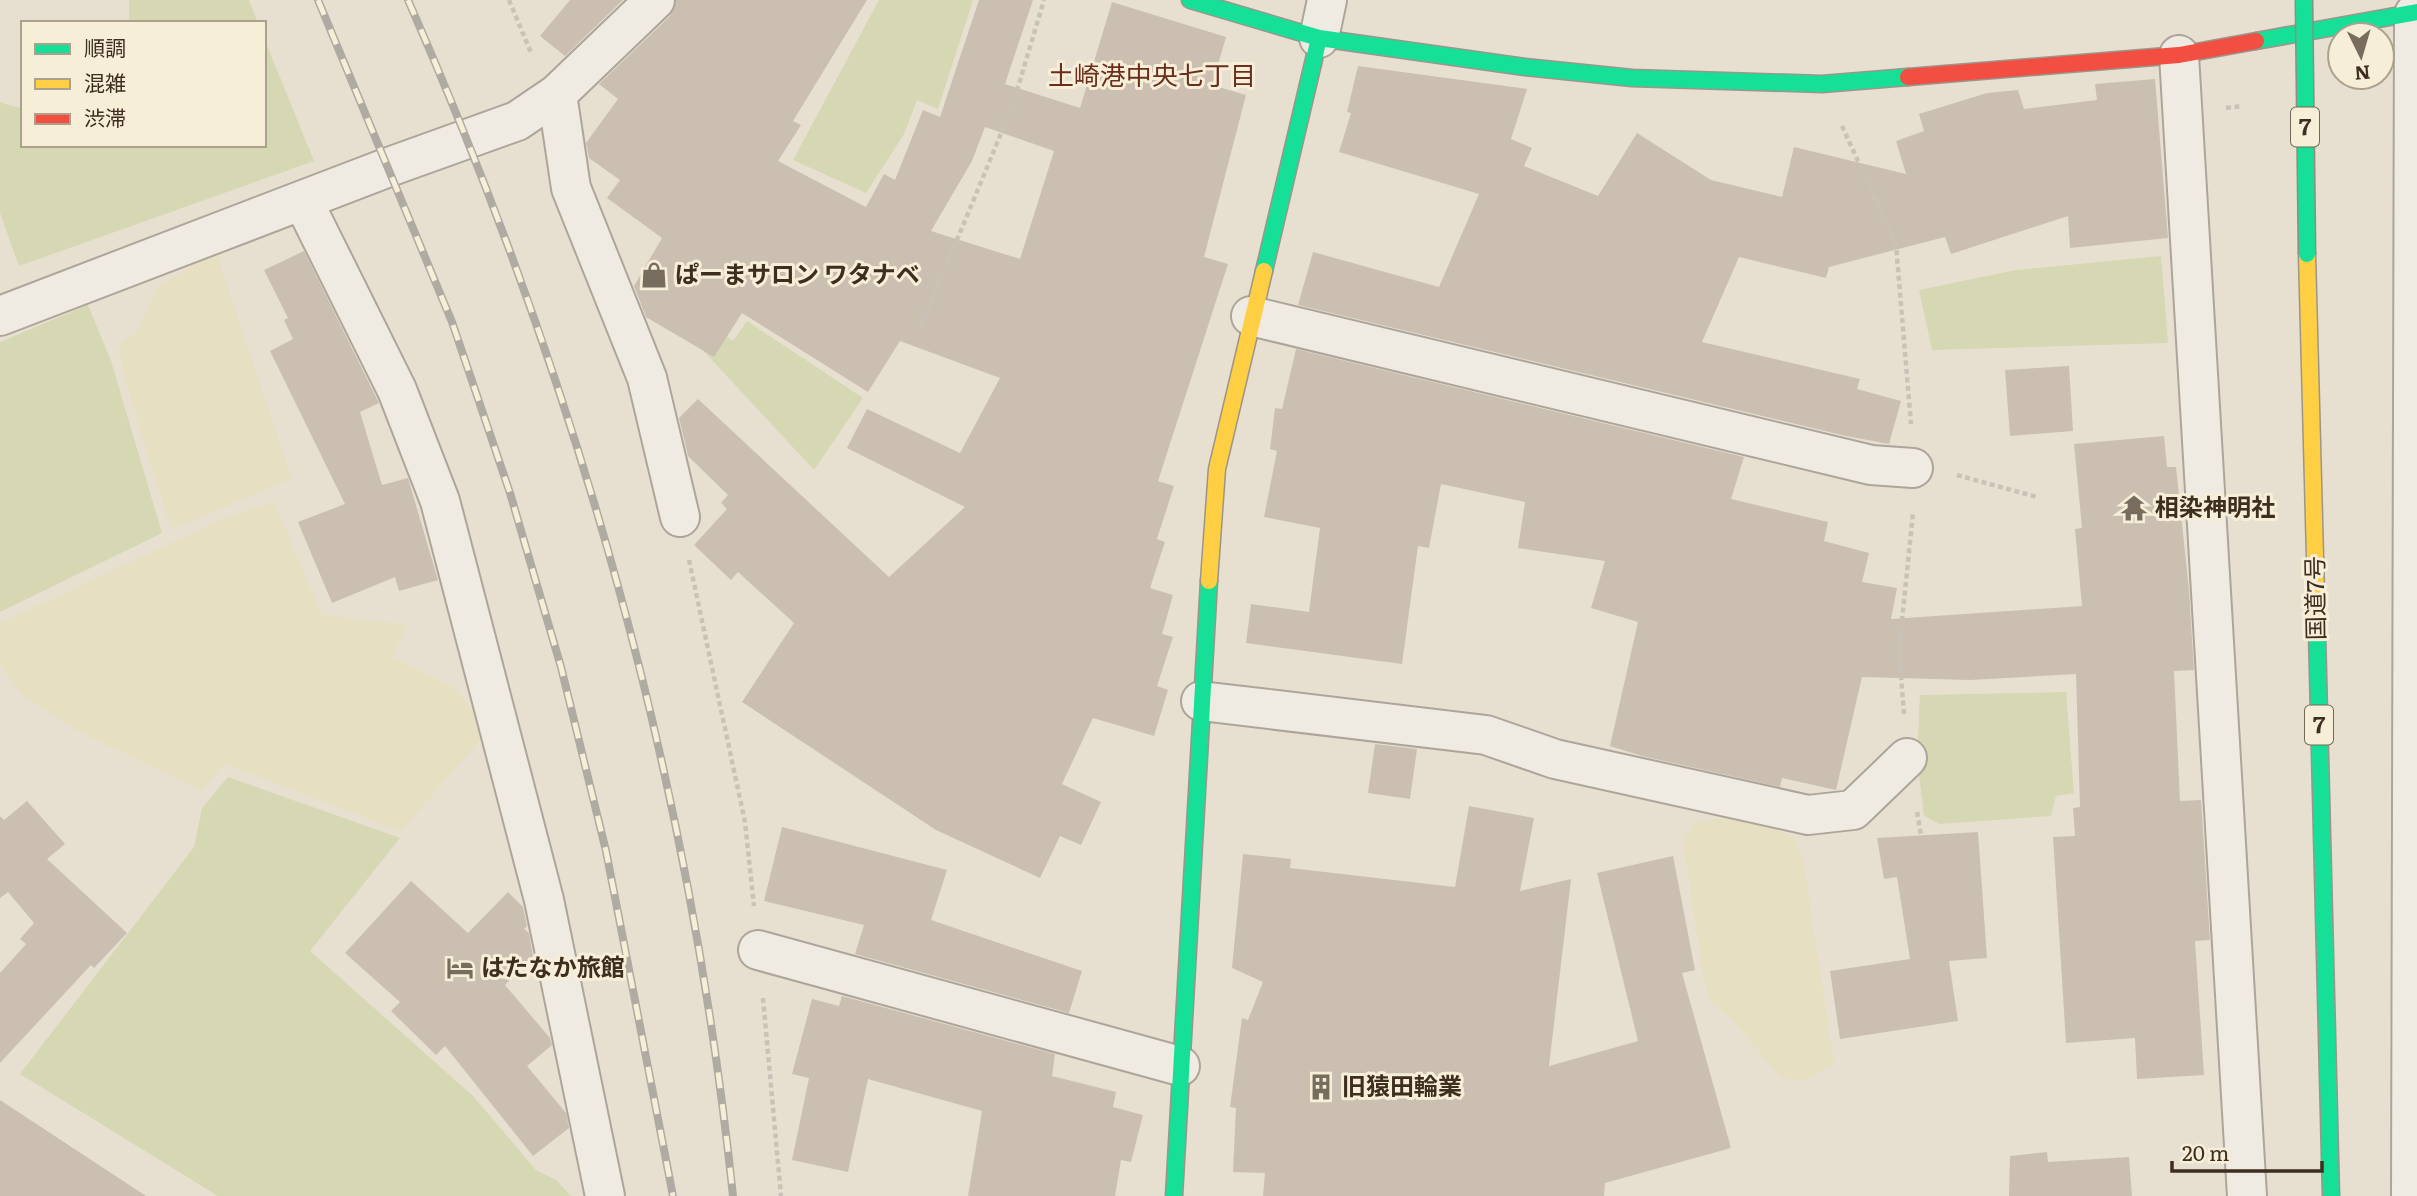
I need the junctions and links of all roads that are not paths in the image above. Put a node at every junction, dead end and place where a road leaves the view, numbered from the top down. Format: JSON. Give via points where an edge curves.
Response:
{"nodes":[{"id":1,"x":655,"y":0,"type":"edge"},
{"id":2,"x":1190,"y":0,"type":"edge"},
{"id":3,"x":1327,"y":0,"type":"edge"},
{"id":4,"x":2304,"y":0,"type":"edge"},
{"id":5,"x":2415,"y":13,"type":"edge"},
{"id":6,"x":1319,"y":38,"type":"junction"},
{"id":7,"x":2179,"y":55,"type":"junction"},
{"id":8,"x":557,"y":94,"type":"junction"},
{"id":9,"x":303,"y":201,"type":"junction"},
{"id":10,"x":0,"y":316,"type":"edge"},
{"id":11,"x":1251,"y":316,"type":"junction"},
{"id":12,"x":2416,"y":379,"type":"edge"},
{"id":13,"x":1913,"y":468,"type":"road end"},
{"id":14,"x":680,"y":517,"type":"road end"},
{"id":15,"x":1201,"y":701,"type":"junction"},
{"id":16,"x":1907,"y":758,"type":"dead end"},
{"id":17,"x":2414,"y":854,"type":"edge"},
{"id":18,"x":758,"y":950,"type":"road end"},
{"id":19,"x":1180,"y":1066,"type":"junction"},
{"id":20,"x":2414,"y":1108,"type":"edge"},
{"id":21,"x":605,"y":1196,"type":"edge"},
{"id":22,"x":1174,"y":1196,"type":"edge"},
{"id":23,"x":2247,"y":1196,"type":"edge"},
{"id":24,"x":2331,"y":1196,"type":"edge"},
{"id":25,"x":2411,"y":1196,"type":"edge"}],
"edges":[{"from":1,"to":8,"type":"street"},
{"from":2,"to":6,"type":"main road"},
{"from":3,"to":6,"type":"street"},
{"from":4,"to":24,"type":"main road","name":"国道7号","number":"7","bridge":true},
{"from":5,"to":7,"type":"main road"},
{"from":5,"to":12,"type":"street"},
{"from":6,"to":7,"type":"main road","via":[[1619,76],[1822,85]]},
{"from":6,"to":11,"type":"main road"},
{"from":7,"to":23,"type":"street"},
{"from":8,"to":9,"type":"street","via":[[517,121]]},
{"from":8,"to":14,"type":"street","via":[[571,188],[647,378]]},
{"from":9,"to":10,"type":"street"},
{"from":9,"to":21,"type":"street","via":[[397,390],[440,501],[544,900]]},
{"from":11,"to":13,"type":"street","via":[[1871,465]]},
{"from":11,"to":15,"type":"main road","via":[[1217,469]]},
{"from":12,"to":17,"type":"street"},
{"from":15,"to":16,"type":"street","via":[[1486,735],[1555,759],[1808,815],[1853,810]]},
{"from":15,"to":19,"type":"main road"},
{"from":17,"to":20,"type":"street"},
{"from":18,"to":19,"type":"street"},
{"from":19,"to":22,"type":"main road"},
{"from":20,"to":25,"type":"street"}]}
